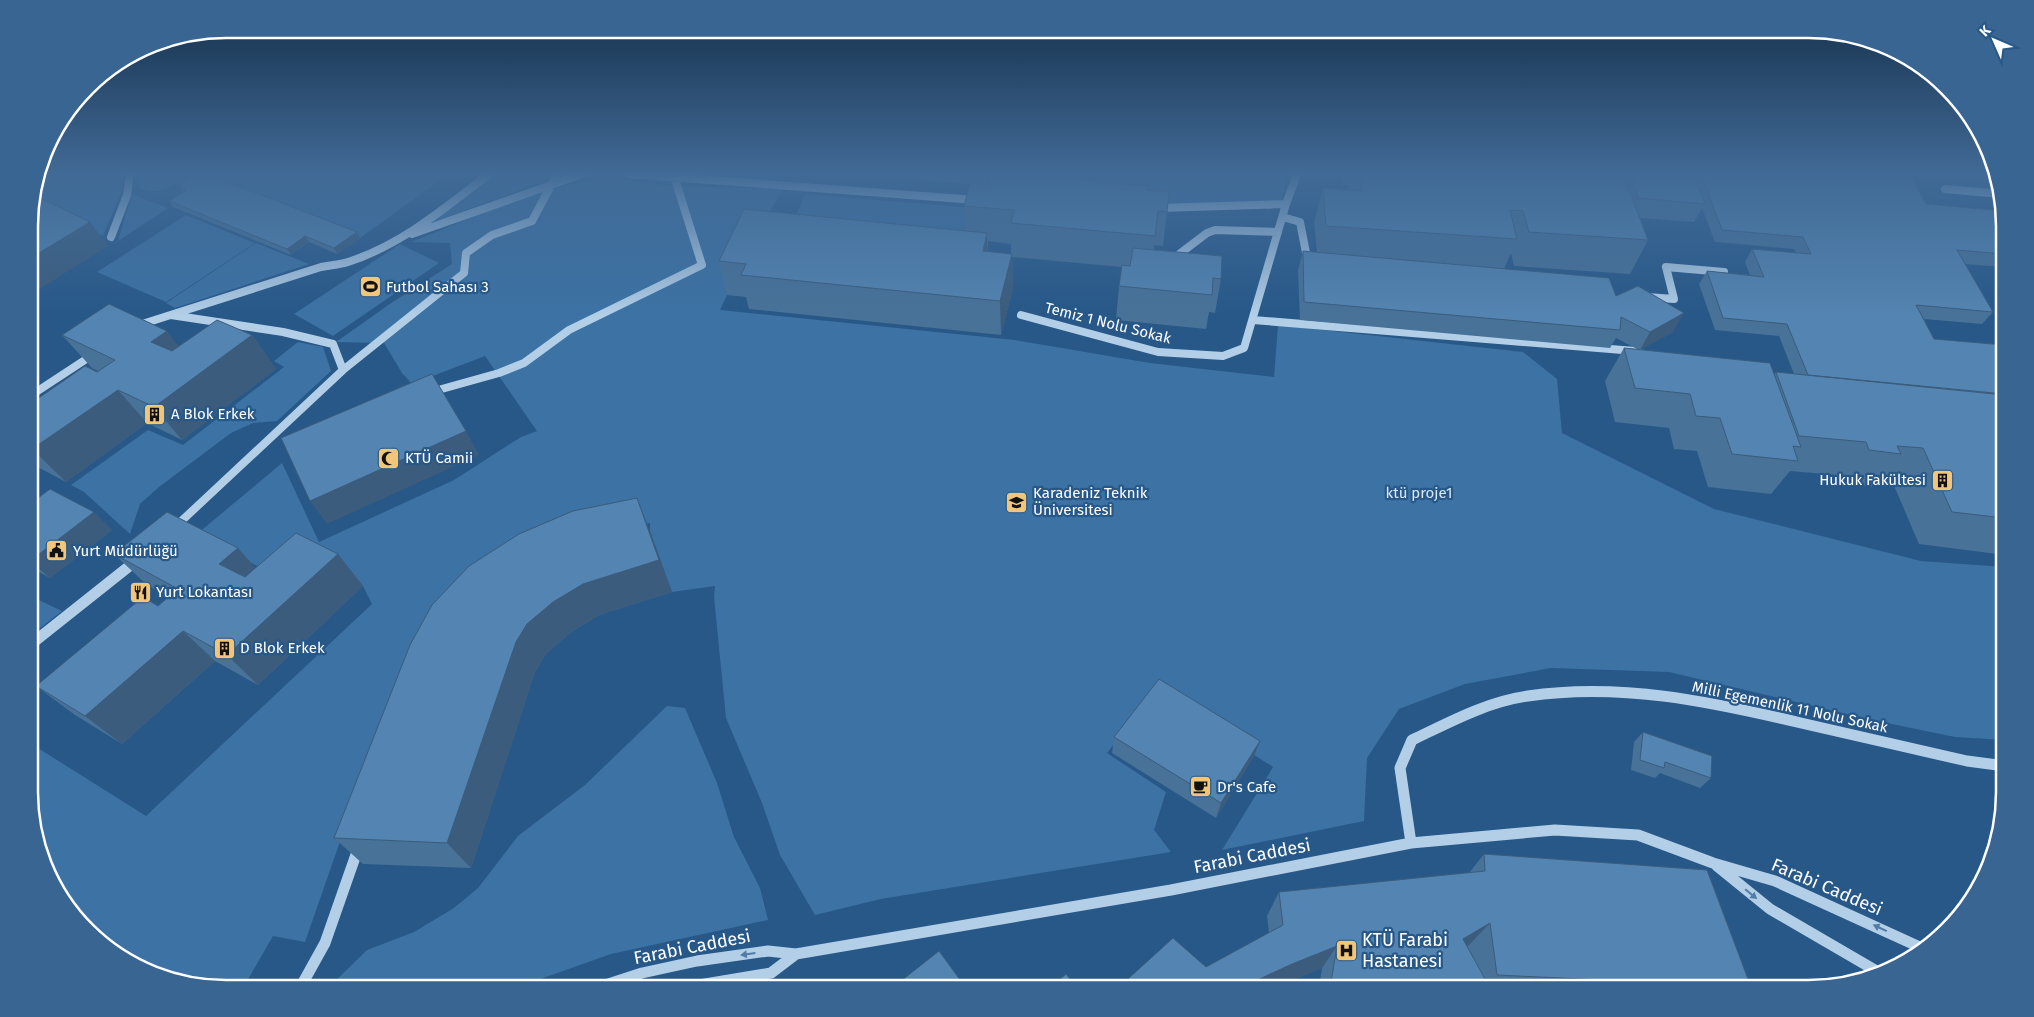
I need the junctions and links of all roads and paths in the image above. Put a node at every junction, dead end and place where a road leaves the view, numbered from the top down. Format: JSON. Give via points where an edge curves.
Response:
{"nodes":[{"id":1,"x":117,"y":221,"type":"edge"},
{"id":2,"x":425,"y":221,"type":"edge"},
{"id":3,"x":447,"y":221,"type":"edge"},
{"id":4,"x":531,"y":221,"type":"edge"},
{"id":5,"x":688,"y":221,"type":"edge"},
{"id":6,"x":1282,"y":221,"type":"edge"},
{"id":7,"x":1298,"y":221,"type":"edge"},
{"id":8,"x":1278,"y":232,"type":"junction"},
{"id":9,"x":111,"y":237,"type":"dead end"},
{"id":10,"x":395,"y":240,"type":"junction"},
{"id":11,"x":1178,"y":255,"type":"edge"},
{"id":12,"x":1319,"y":267,"type":"edge"},
{"id":13,"x":1724,"y":272,"type":"edge"},
{"id":14,"x":1635,"y":296,"type":"edge"},
{"id":15,"x":171,"y":315,"type":"junction"},
{"id":16,"x":1021,"y":316,"type":"dead end"},
{"id":17,"x":1253,"y":320,"type":"junction"},
{"id":18,"x":125,"y":334,"type":"edge"},
{"id":19,"x":101,"y":349,"type":"edge"},
{"id":20,"x":1643,"y":352,"type":"edge"},
{"id":21,"x":343,"y":370,"type":"junction"},
{"id":22,"x":38,"y":391,"type":"edge"},
{"id":23,"x":418,"y":395,"type":"edge"},
{"id":24,"x":167,"y":535,"type":"edge"},
{"id":25,"x":144,"y":554,"type":"edge"},
{"id":26,"x":38,"y":639,"type":"edge"},
{"id":27,"x":1996,"y":765,"type":"edge"},
{"id":28,"x":361,"y":840,"type":"edge"},
{"id":29,"x":1411,"y":842,"type":"junction"},
{"id":30,"x":1713,"y":863,"type":"junction"},
{"id":31,"x":1916,"y":946,"type":"edge"},
{"id":32,"x":796,"y":954,"type":"junction"},
{"id":33,"x":1872,"y":969,"type":"edge"},
{"id":34,"x":305,"y":980,"type":"edge"},
{"id":35,"x":621,"y":980,"type":"edge"},
{"id":36,"x":729,"y":980,"type":"edge"}],
"edges":[{"from":1,"to":9,"type":"street"},
{"from":2,"to":10,"type":"street"},
{"from":3,"to":10,"type":"street"},
{"from":4,"to":21,"type":"street","via":[[492,236],[466,253],[464,273]]},
{"from":5,"to":23,"type":"street","via":[[702,265],[569,330],[524,363]]},
{"from":6,"to":8,"type":"street","name":"Temiz 1 Nolu Sokak"},
{"from":7,"to":12,"type":"street","via":[[1309,266]]},
{"from":8,"to":11,"type":"street","via":[[1215,230]]},
{"from":8,"to":17,"type":"street","name":"Temiz 1 Nolu Sokak"},
{"from":10,"to":15,"type":"street","via":[[346,263],[321,266]]},
{"from":13,"to":14,"type":"street","via":[[1666,267],[1674,299]]},
{"from":15,"to":18,"type":"street","via":[[141,323]]},
{"from":15,"to":21,"type":"street","via":[[284,332],[333,344]]},
{"from":16,"to":17,"type":"street","name":"Temiz 1 Nolu Sokak","via":[[1158,352],[1223,356],[1244,348]]},
{"from":17,"to":20,"type":"street"},
{"from":19,"to":22,"type":"street"},
{"from":21,"to":24,"type":"street"},
{"from":25,"to":26,"type":"street"},
{"from":27,"to":29,"type":"street","name":"Milli Egemenlik 11 Nolu Sokak","via":[[1966,761],[1732,707],[1644,693],[1528,696],[1482,707],[1412,740],[1400,768]]},
{"from":28,"to":34,"type":"street","via":[[326,943]]},
{"from":29,"to":30,"type":"street","name":"Farabi Caddesi","via":[[1555,830],[1638,835]]},
{"from":29,"to":32,"type":"street","name":"Farabi Caddesi","via":[[1171,890]]},
{"from":31,"to":30,"type":"street","name":"Farabi Caddesi","one_way":true,"via":[[1775,881]]},
{"from":30,"to":33,"type":"street","name":"Farabi Caddesi","one_way":true,"via":[[1770,909]]},
{"from":32,"to":35,"type":"street","name":"Farabi Caddesi","one_way":true,"via":[[768,951],[697,961]]},
{"from":32,"to":36,"type":"street","name":"Farabi Caddesi","via":[[771,973]]}]}
